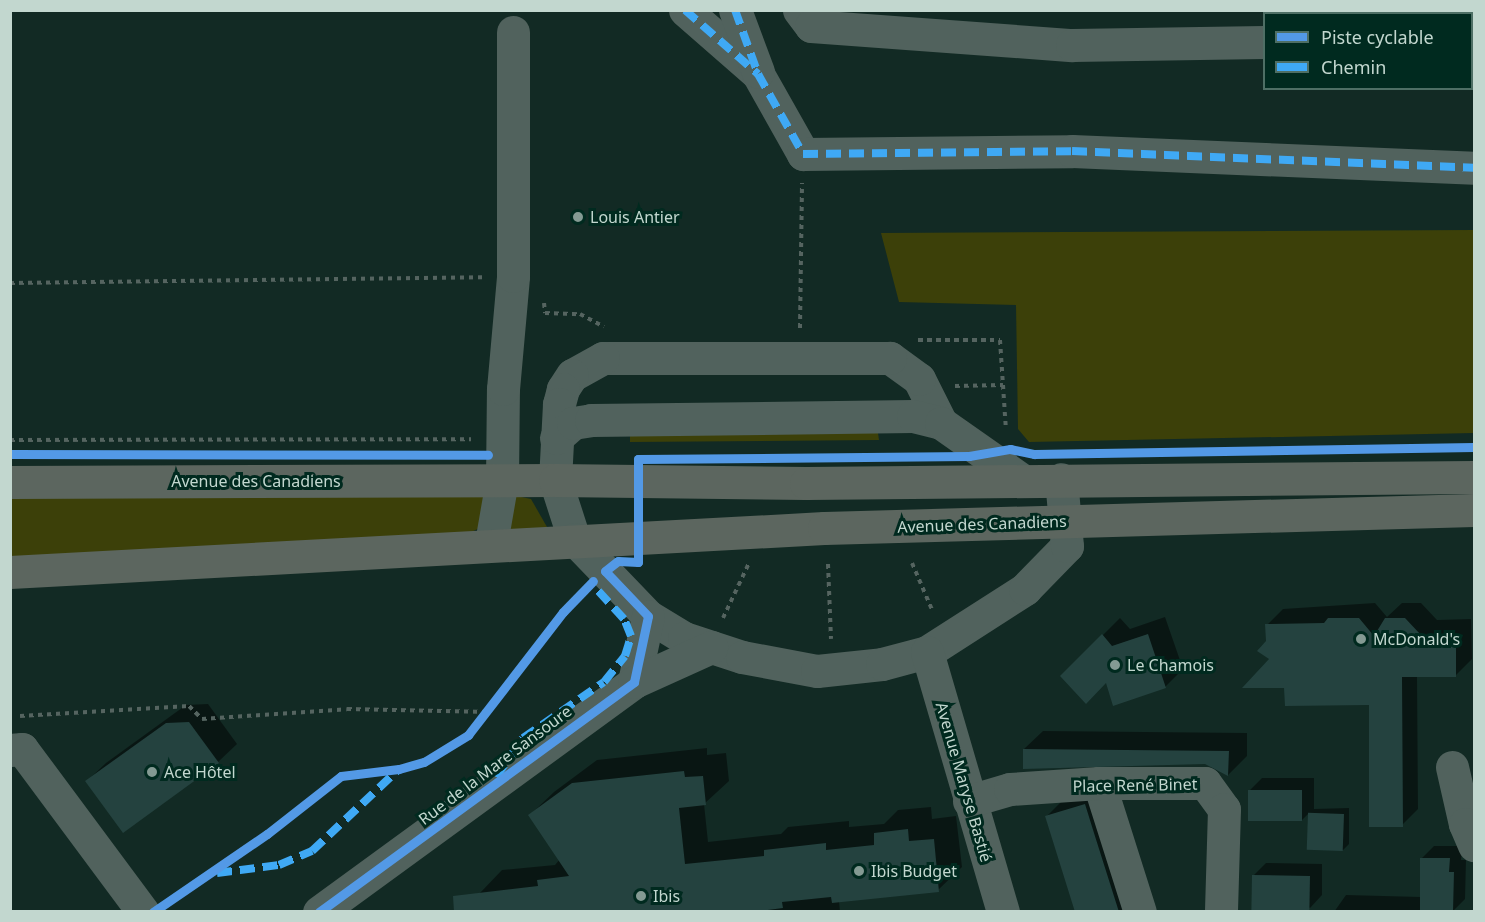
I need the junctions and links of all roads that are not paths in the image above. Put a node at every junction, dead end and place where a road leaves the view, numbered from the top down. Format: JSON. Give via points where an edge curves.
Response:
{"nodes":[{"id":1,"x":685,"y":10,"type":"edge"},
{"id":2,"x":735,"y":10,"type":"edge"},
{"id":3,"x":799,"y":10,"type":"edge"},
{"id":4,"x":513,"y":32,"type":"dead end"},
{"id":5,"x":1263,"y":42,"type":"edge"},
{"id":6,"x":758,"y":74,"type":"junction"},
{"id":7,"x":1474,"y":168,"type":"edge"},
{"id":8,"x":941,"y":423,"type":"junction"},
{"id":9,"x":556,"y":438,"type":"junction"},
{"id":10,"x":1474,"y":477,"type":"edge"},
{"id":11,"x":1061,"y":479,"type":"junction"},
{"id":12,"x":502,"y":480,"type":"junction"},
{"id":13,"x":555,"y":480,"type":"junction"},
{"id":14,"x":1022,"y":480,"type":"junction"},
{"id":15,"x":10,"y":482,"type":"edge"},
{"id":16,"x":1474,"y":510,"type":"edge"},
{"id":17,"x":1065,"y":522,"type":"junction"},
{"id":18,"x":574,"y":539,"type":"junction"},
{"id":19,"x":491,"y":543,"type":"junction"},
{"id":20,"x":10,"y":572,"type":"edge"},
{"id":21,"x":648,"y":616,"type":"junction"},
{"id":22,"x":937,"y":646,"type":"junction"},
{"id":23,"x":711,"y":647,"type":"junction"},
{"id":24,"x":634,"y":682,"type":"junction"},
{"id":25,"x":10,"y":750,"type":"edge"},
{"id":26,"x":1452,"y":767,"type":"dead end"},
{"id":27,"x":1099,"y":783,"type":"junction"},
{"id":28,"x":969,"y":801,"type":"junction"},
{"id":29,"x":1474,"y":845,"type":"edge"},
{"id":30,"x":143,"y":912,"type":"edge"},
{"id":31,"x":319,"y":912,"type":"edge"},
{"id":32,"x":1003,"y":912,"type":"edge"},
{"id":33,"x":1140,"y":912,"type":"edge"},
{"id":34,"x":1221,"y":912,"type":"edge"}],
"edges":[{"from":1,"to":6,"type":"street"},
{"from":2,"to":6,"type":"street"},
{"from":3,"to":5,"type":"street","via":[[811,26],[1072,45]]},
{"from":4,"to":12,"type":"street","via":[[513,276],[503,389]]},
{"from":6,"to":7,"type":"street","via":[[803,154],[1072,151]]},
{"from":8,"to":9,"type":"street","via":[[889,415],[591,420],[573,423]]},
{"from":8,"to":9,"type":"street","via":[[919,379],[890,358],[603,358],[586,364],[567,382],[559,404]]},
{"from":8,"to":14,"type":"street"},
{"from":9,"to":13,"type":"street"},
{"from":10,"to":11,"type":"main road","name":"Avenue des Canadiens"},
{"from":11,"to":14,"type":"main road","name":"Avenue des Canadiens"},
{"from":11,"to":17,"type":"street"},
{"from":12,"to":13,"type":"main road","name":"Avenue des Canadiens"},
{"from":12,"to":15,"type":"main road","name":"Avenue des Canadiens"},
{"from":12,"to":19,"type":"street"},
{"from":13,"to":14,"type":"main road","name":"Avenue des Canadiens"},
{"from":13,"to":18,"type":"street"},
{"from":16,"to":17,"type":"main road","name":"Avenue des Canadiens"},
{"from":17,"to":18,"type":"main road","name":"Avenue des Canadiens"},
{"from":17,"to":22,"type":"street","via":[[1067,546],[1025,590]]},
{"from":18,"to":19,"type":"main road","name":"Avenue des Canadiens"},
{"from":18,"to":21,"type":"street"},
{"from":19,"to":20,"type":"main road","name":"Avenue des Canadiens"},
{"from":21,"to":23,"type":"street","via":[[684,638]]},
{"from":21,"to":24,"type":"street"},
{"from":22,"to":23,"type":"street","via":[[882,664],[832,669],[806,669]]},
{"from":22,"to":28,"type":"street","name":"Avenue Maryse Bastié"},
{"from":23,"to":24,"type":"street","name":"Rue de la Mare Sansoure"},
{"from":24,"to":31,"type":"street","name":"Rue de la Mare Sansoure"},
{"from":25,"to":30,"type":"street","via":[[22,749]]},
{"from":26,"to":29,"type":"street"},
{"from":27,"to":28,"type":"street","name":"Place René Binet","via":[[1010,789]]},
{"from":27,"to":33,"type":"street"},
{"from":27,"to":34,"type":"street","name":"Place René Binet","via":[[1204,783],[1224,809]]},
{"from":28,"to":32,"type":"street","name":"Avenue Maryse Bastié"}]}
